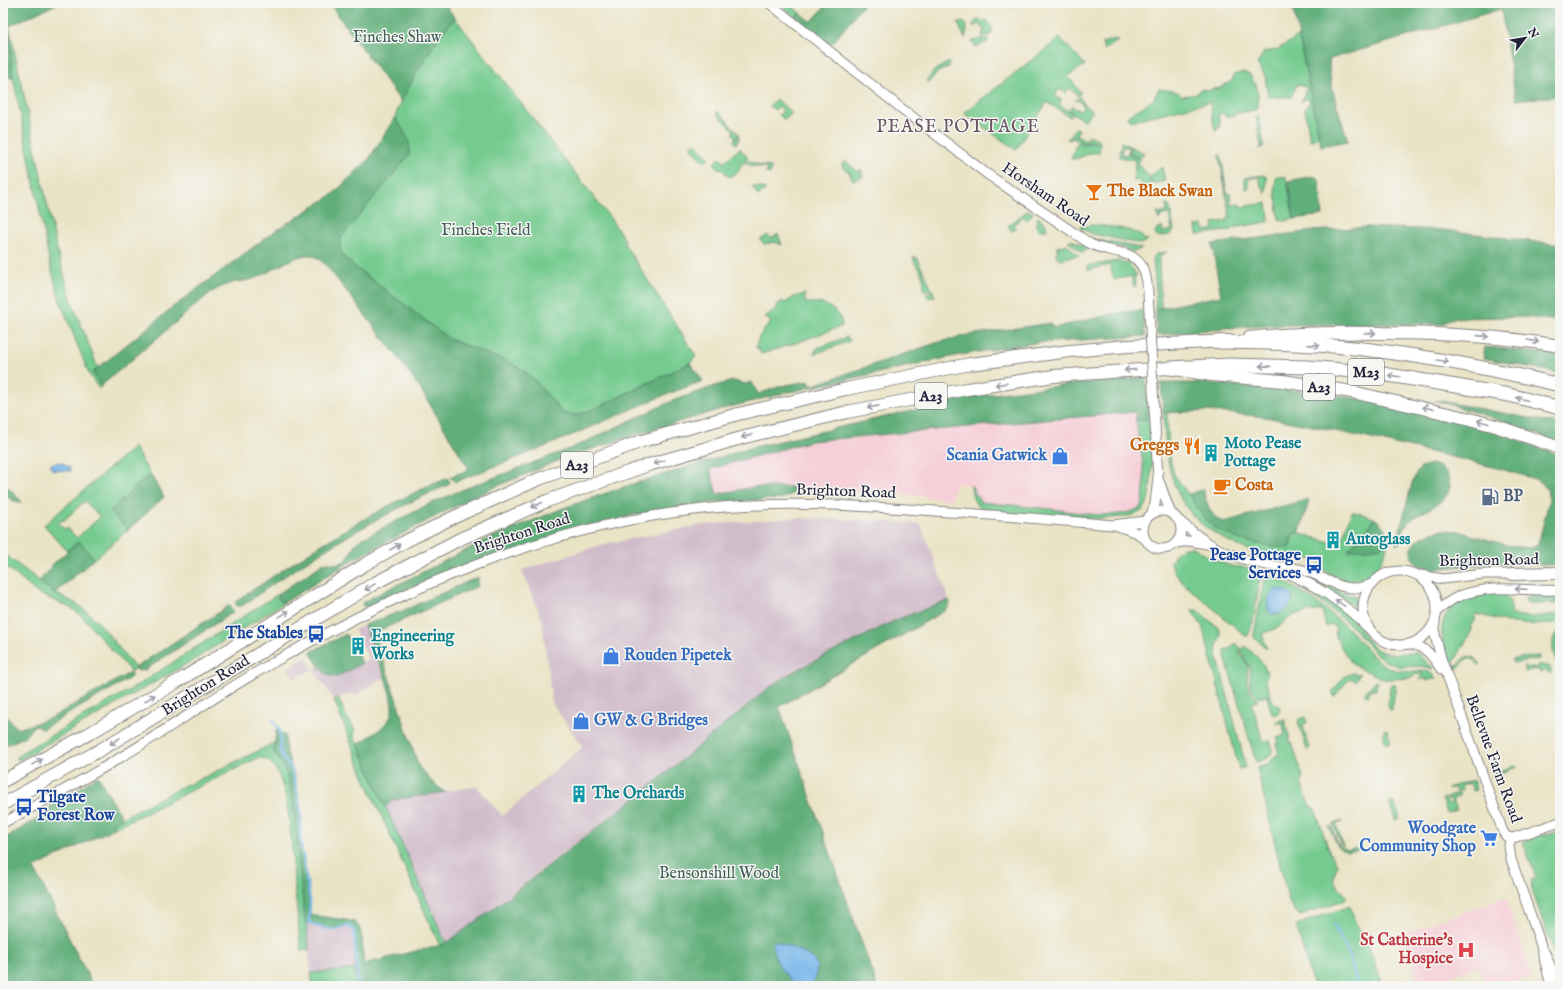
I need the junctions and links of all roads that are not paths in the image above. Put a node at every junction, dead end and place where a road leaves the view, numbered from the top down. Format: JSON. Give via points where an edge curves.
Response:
{"nodes":[{"id":1,"x":769,"y":3,"type":"edge"},
{"id":2,"x":1219,"y":342,"type":"junction"},
{"id":3,"x":1560,"y":346,"type":"edge"},
{"id":4,"x":1169,"y":368,"type":"junction"},
{"id":5,"x":1560,"y":385,"type":"edge"},
{"id":6,"x":1560,"y":408,"type":"edge"},
{"id":7,"x":1560,"y":448,"type":"edge"},
{"id":8,"x":1158,"y":478,"type":"junction"},
{"id":9,"x":1174,"y":516,"type":"junction"},
{"id":10,"x":1148,"y":518,"type":"junction"},
{"id":11,"x":1113,"y":525,"type":"junction"},
{"id":12,"x":1146,"y":540,"type":"junction"},
{"id":13,"x":1176,"y":543,"type":"junction"},
{"id":14,"x":1210,"y":544,"type":"junction"},
{"id":15,"x":1269,"y":565,"type":"junction"},
{"id":16,"x":1560,"y":573,"type":"edge"},
{"id":17,"x":1513,"y":574,"type":"junction"},
{"id":18,"x":1420,"y":575,"type":"junction"},
{"id":19,"x":1560,"y":576,"type":"edge"},
{"id":20,"x":1372,"y":584,"type":"junction"},
{"id":21,"x":1560,"y":590,"type":"edge"},
{"id":22,"x":1437,"y":611,"type":"junction"},
{"id":23,"x":1435,"y":621,"type":"junction"},
{"id":24,"x":1369,"y":629,"type":"junction"},
{"id":25,"x":1410,"y":644,"type":"junction"},
{"id":26,"x":1449,"y":682,"type":"junction"},
{"id":27,"x":3,"y":781,"type":"edge"},
{"id":28,"x":3,"y":804,"type":"edge"},
{"id":29,"x":1560,"y":822,"type":"edge"},
{"id":30,"x":3,"y":823,"type":"edge"},
{"id":31,"x":1511,"y":838,"type":"junction"},
{"id":32,"x":1540,"y":942,"type":"junction"},
{"id":33,"x":1551,"y":986,"type":"edge"},
{"id":34,"x":1560,"y":986,"type":"edge"}],
"edges":[{"from":1,"to":8,"type":"street","name":"Horsham Road","bridge":true,"via":[[1004,186],[1089,243],[1136,259],[1146,273]]},
{"from":2,"to":3,"type":"highway","number":"A23","one_way":true,"via":[[1291,334],[1395,333],[1505,337]]},
{"from":2,"to":5,"type":"highway","number":"M23","one_way":true,"via":[[1295,344],[1386,352],[1487,368]]},
{"from":27,"to":2,"type":"highway","number":"A23","one_way":true,"via":[[191,673],[364,564],[406,541],[539,479],[642,441],[738,414],[831,392],[970,364],[1099,348]]},
{"from":6,"to":4,"type":"highway","number":"M23","one_way":true,"via":[[1509,396],[1376,373],[1307,367],[1230,365]]},
{"from":7,"to":4,"type":"highway","number":"A23","one_way":true,"via":[[1496,426],[1352,392]]},
{"from":4,"to":28,"type":"highway","number":"A23","one_way":true,"via":[[1054,376],[967,389],[847,412],[745,437],[648,465],[547,501],[460,539],[375,583],[107,746]]},
{"from":8,"to":9,"type":"street","name":"Horsham Road"},
{"from":8,"to":10,"type":"street","name":"Horsham Road","via":[[1154,504]]},
{"from":9,"to":10,"type":"street","via":[[1161,511]]},
{"from":9,"to":13,"type":"street","via":[[1181,528]]},
{"from":9,"to":14,"type":"street"},
{"from":10,"to":11,"type":"street","name":"Brighton Road"},
{"from":10,"to":12,"type":"street","via":[[1143,529]]},
{"from":11,"to":12,"type":"street","name":"Brighton Road","via":[[1133,531]]},
{"from":11,"to":30,"type":"street","name":"Brighton Road","via":[[872,507],[772,504],[650,516],[573,533],[482,562],[358,616],[271,664],[112,762]]},
{"from":12,"to":13,"type":"street","via":[[1155,548],[1161,549]]},
{"from":13,"to":14,"type":"street","via":[[1190,541]]},
{"from":14,"to":15,"type":"street","via":[[1231,555]]},
{"from":15,"to":20,"type":"street","via":[[1305,571],[1349,588],[1362,588]]},
{"from":24,"to":15,"type":"street","one_way":true,"via":[[1327,593]]},
{"from":16,"to":17,"type":"highway"},
{"from":17,"to":18,"type":"street","name":"Brighton Road","via":[[1483,574],[1443,579]]},
{"from":17,"to":19,"type":"street","name":"Brighton Road"},
{"from":18,"to":20,"type":"street","via":[[1405,570],[1394,570]]},
{"from":18,"to":22,"type":"street","via":[[1433,591]]},
{"from":20,"to":24,"type":"street","via":[[1367,591],[1364,605]]},
{"from":21,"to":22,"type":"street","name":"Brighton Road","one_way":true,"via":[[1484,589],[1450,601]]},
{"from":22,"to":23,"type":"street"},
{"from":23,"to":25,"type":"street","via":[[1423,637]]},
{"from":23,"to":26,"type":"street","name":"Bellevue Farm Road","via":[[1436,642]]},
{"from":24,"to":25,"type":"street","via":[[1376,638],[1388,644]]},
{"from":25,"to":26,"type":"street","name":"Bellevue Farm Road","via":[[1425,649]]},
{"from":26,"to":31,"type":"street","name":"Bellevue Farm Road","via":[[1499,823],[1503,832]]},
{"from":29,"to":31,"type":"street","name":"Bellevue Farm Road"},
{"from":31,"to":32,"type":"street","via":[[1511,859]]},
{"from":32,"to":33,"type":"street"},
{"from":32,"to":34,"type":"street"}]}
